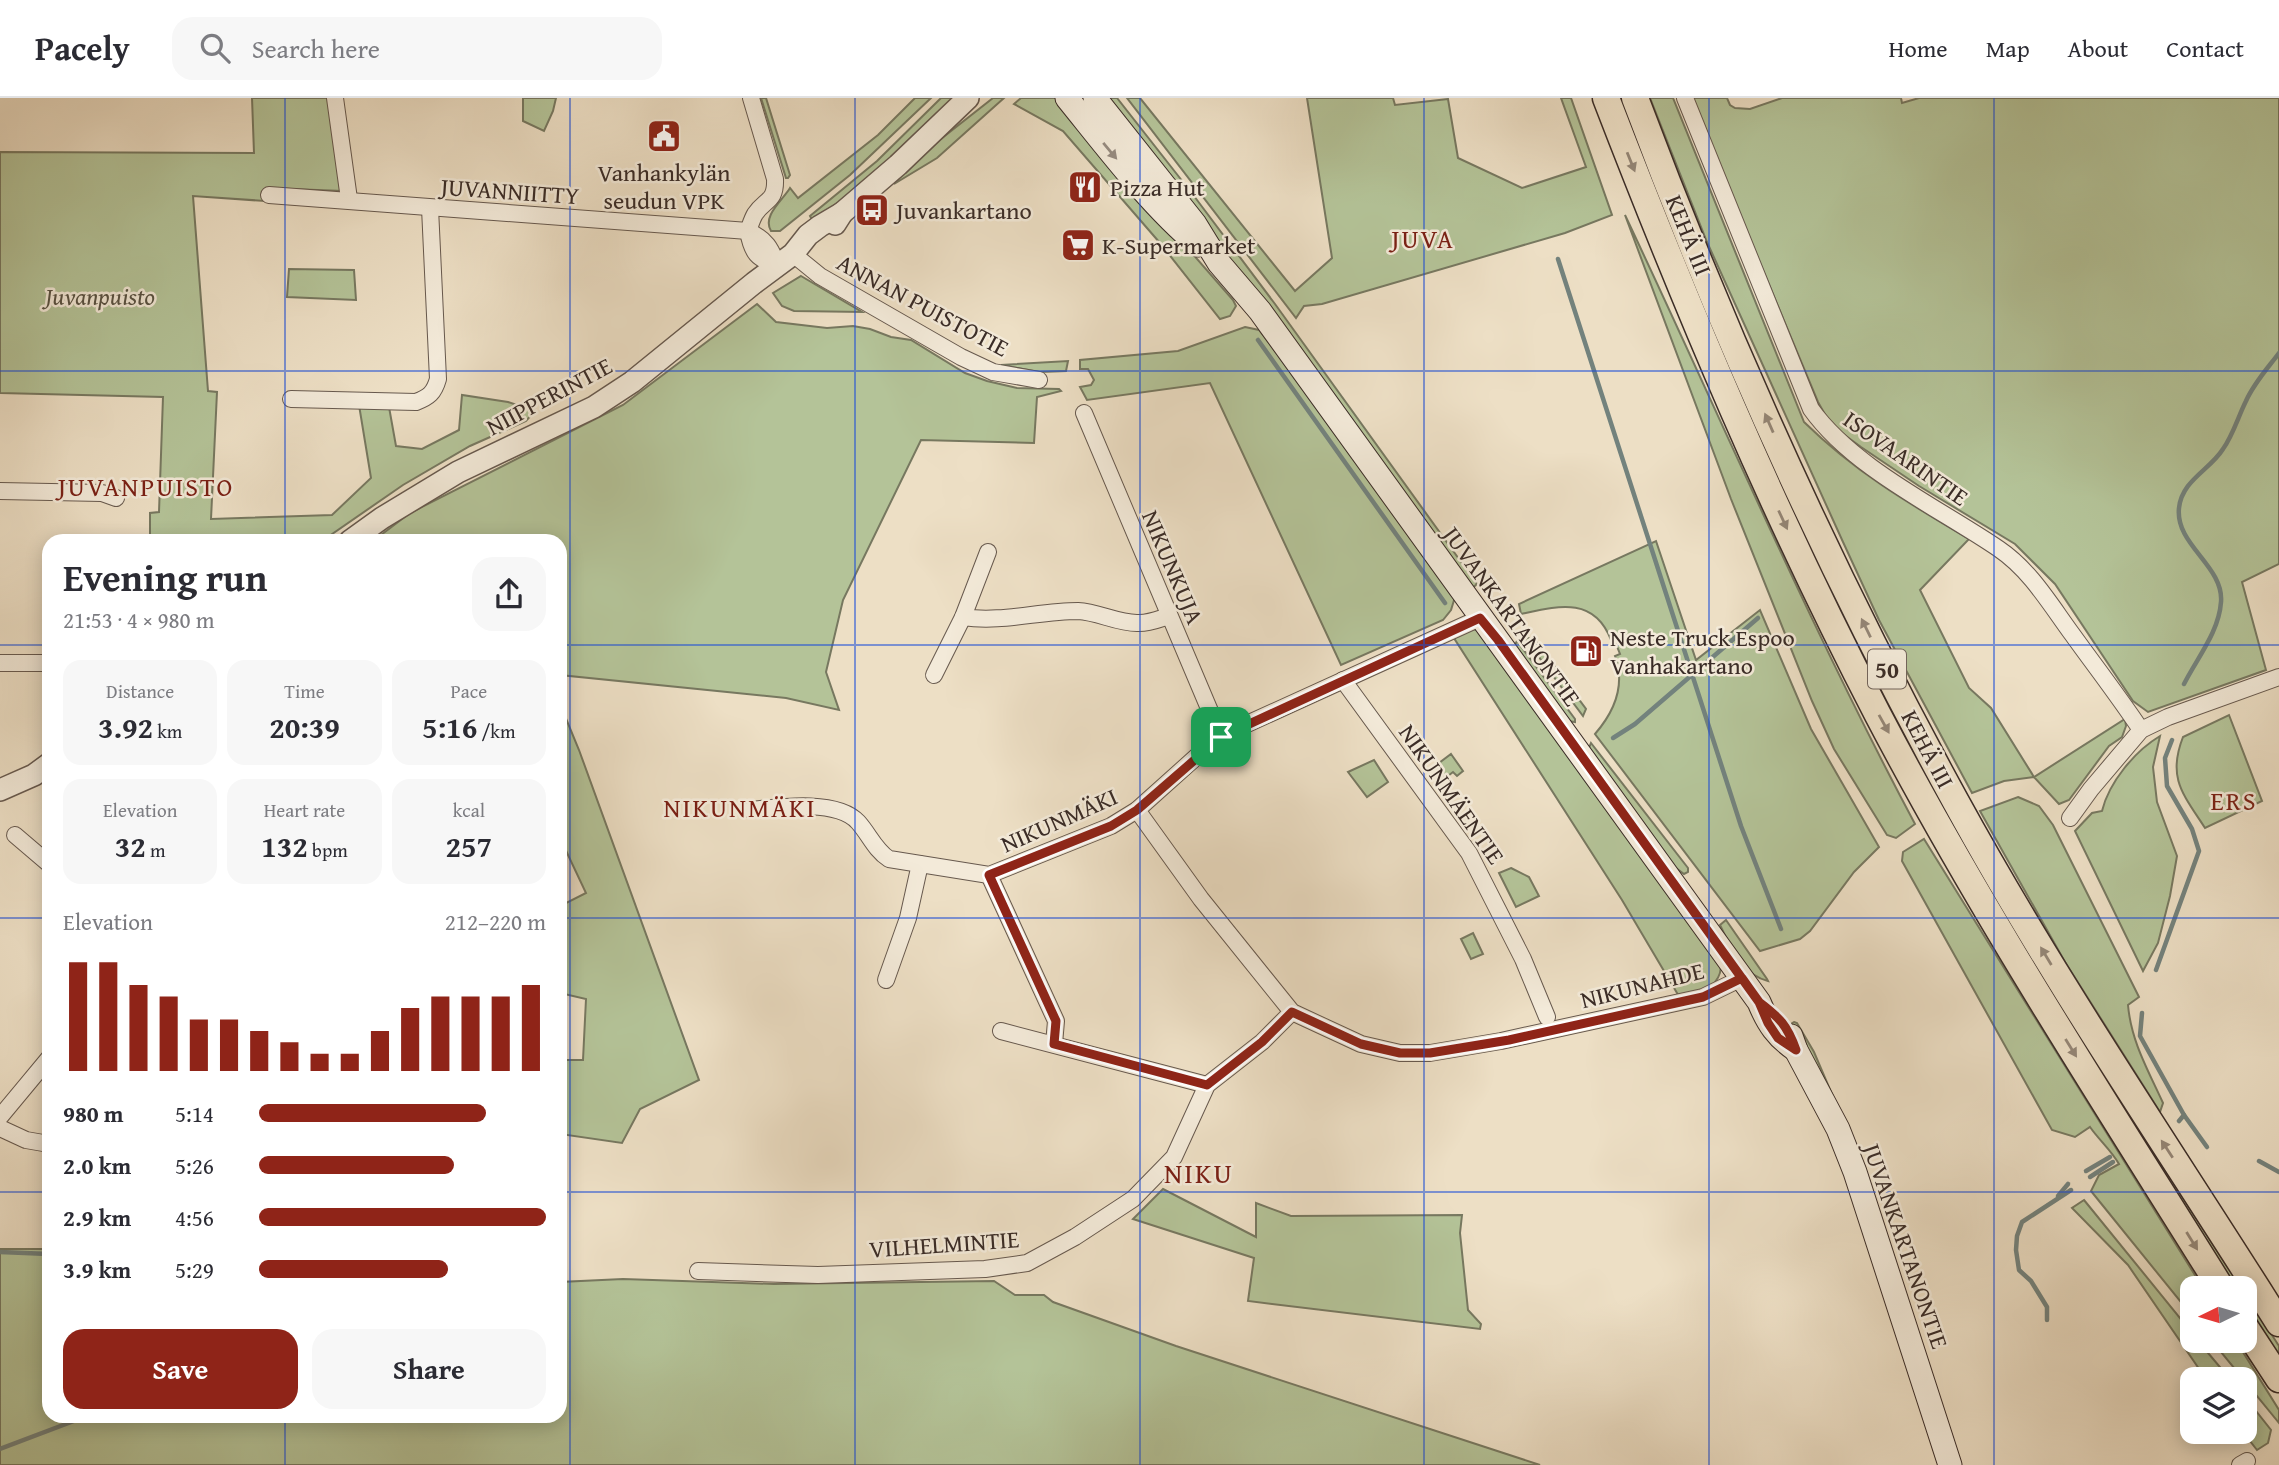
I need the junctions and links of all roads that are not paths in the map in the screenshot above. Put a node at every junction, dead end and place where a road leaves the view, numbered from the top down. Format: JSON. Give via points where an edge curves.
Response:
{"nodes":[{"id":1,"x":335,"y":98,"type":"edge"},
{"id":2,"x":751,"y":98,"type":"edge"},
{"id":3,"x":1067,"y":98,"type":"edge"},
{"id":4,"x":1095,"y":98,"type":"edge"},
{"id":5,"x":1606,"y":98,"type":"edge"},
{"id":6,"x":1635,"y":98,"type":"edge"},
{"id":7,"x":1685,"y":98,"type":"edge"},
{"id":8,"x":968,"y":100,"type":"edge"},
{"id":9,"x":269,"y":195,"type":"dead end"},
{"id":10,"x":349,"y":200,"type":"junction"},
{"id":11,"x":430,"y":208,"type":"junction"},
{"id":12,"x":748,"y":231,"type":"junction"},
{"id":13,"x":785,"y":260,"type":"junction"},
{"id":14,"x":1219,"y":262,"type":"junction"},
{"id":15,"x":1039,"y":380,"type":"dead end"},
{"id":16,"x":291,"y":399,"type":"dead end"},
{"id":17,"x":1084,"y":414,"type":"dead end"},
{"id":18,"x":0,"y":491,"type":"edge"},
{"id":19,"x":116,"y":498,"type":"dead end"},
{"id":20,"x":360,"y":534,"type":"edge"},
{"id":21,"x":988,"y":552,"type":"dead end"},
{"id":22,"x":1169,"y":616,"type":"junction"},
{"id":23,"x":963,"y":617,"type":"junction"},
{"id":24,"x":1480,"y":618,"type":"junction"},
{"id":25,"x":0,"y":663,"type":"edge"},
{"id":26,"x":42,"y":663,"type":"edge"},
{"id":27,"x":934,"y":675,"type":"dead end"},
{"id":28,"x":2279,"y":677,"type":"edge"},
{"id":29,"x":1343,"y":680,"type":"junction"},
{"id":30,"x":2141,"y":730,"type":"junction"},
{"id":31,"x":1221,"y":737,"type":"junction"},
{"id":32,"x":42,"y":769,"type":"edge"},
{"id":33,"x":0,"y":790,"type":"edge"},
{"id":34,"x":751,"y":810,"type":"dead end"},
{"id":35,"x":1137,"y":810,"type":"junction"},
{"id":36,"x":2070,"y":818,"type":"dead end"},
{"id":37,"x":15,"y":835,"type":"dead end"},
{"id":38,"x":42,"y":858,"type":"edge"},
{"id":39,"x":920,"y":864,"type":"junction"},
{"id":40,"x":989,"y":875,"type":"junction"},
{"id":41,"x":1742,"y":978,"type":"junction"},
{"id":42,"x":886,"y":980,"type":"dead end"},
{"id":43,"x":1292,"y":1012,"type":"junction"},
{"id":44,"x":1549,"y":1023,"type":"junction"},
{"id":45,"x":1001,"y":1031,"type":"dead end"},
{"id":46,"x":1054,"y":1044,"type":"junction"},
{"id":47,"x":42,"y":1066,"type":"edge"},
{"id":48,"x":1207,"y":1085,"type":"junction"},
{"id":49,"x":0,"y":1117,"type":"edge"},
{"id":50,"x":0,"y":1128,"type":"edge"},
{"id":51,"x":42,"y":1143,"type":"edge"},
{"id":52,"x":698,"y":1271,"type":"dead end"},
{"id":53,"x":2214,"y":1276,"type":"edge"},
{"id":54,"x":2279,"y":1323,"type":"edge"},
{"id":55,"x":2258,"y":1347,"type":"edge"},
{"id":56,"x":2279,"y":1379,"type":"edge"},
{"id":57,"x":1950,"y":1465,"type":"edge"}],
"edges":[{"from":1,"to":10,"type":"street"},
{"from":2,"to":12,"type":"street","via":[[775,190],[756,212]]},
{"from":3,"to":14,"type":"main road","name":"JUVANKARTANONTIE","one_way":true,"via":[[1183,232]]},
{"from":4,"to":14,"type":"main road","name":"JUVANKARTANONTIE","via":[[1195,224]]},
{"from":5,"to":53,"type":"highway","name":"KEHÄ III","number":"50","one_way":true,"via":[[1719,381],[1879,715],[1993,923]]},
{"from":54,"to":6,"type":"highway","name":"KEHÄ III","number":"50","one_way":true,"via":[[2014,904],[1902,701],[1738,353]]},
{"from":7,"to":30,"type":"street","name":"ISOVAARINTIE","via":[[1811,409],[1847,449],[2026,572]]},
{"from":8,"to":13,"type":"street","name":"NIIPPERINTIE","via":[[842,214],[828,234]]},
{"from":9,"to":10,"type":"street","name":"JUVANNIITTY"},
{"from":10,"to":11,"type":"street","name":"JUVANNIITTY"},
{"from":11,"to":12,"type":"street","name":"JUVANNIITTY"},
{"from":11,"to":16,"type":"street","via":[[435,391],[416,402]]},
{"from":12,"to":13,"type":"street","via":[[762,237]]},
{"from":13,"to":15,"type":"street","name":"ANNAN PUISTOTIE","via":[[961,357],[993,372]]},
{"from":13,"to":20,"type":"street","name":"NIIPPERINTIE","via":[[594,407],[458,472]]},
{"from":14,"to":24,"type":"main road","name":"JUVANKARTANONTIE","via":[[1260,311]]},
{"from":17,"to":22,"type":"street","name":"NIKUNKUJA"},
{"from":18,"to":19,"type":"street"},
{"from":21,"to":23,"type":"street"},
{"from":22,"to":23,"type":"street","via":[[1133,624],[1082,611],[984,620]]},
{"from":22,"to":31,"type":"street","name":"NIKUNKUJA"},
{"from":23,"to":27,"type":"street"},
{"from":24,"to":29,"type":"street","name":"NIKUNMÄKI"},
{"from":24,"to":41,"type":"main road","name":"JUVANKARTANONTIE"},
{"from":25,"to":26,"type":"street"},
{"from":28,"to":30,"type":"street"},
{"from":29,"to":31,"type":"street","name":"NIKUNMÄKI"},
{"from":29,"to":44,"type":"street","name":"NIKUNMÄENTIE","via":[[1469,853],[1523,959]]},
{"from":30,"to":36,"type":"street"},
{"from":31,"to":35,"type":"street","name":"NIKUNMÄKI"},
{"from":32,"to":33,"type":"street"},
{"from":34,"to":39,"type":"street","name":"NIKUNMÄKI","via":[[796,806],[847,814],[856,819],[881,854]]},
{"from":35,"to":40,"type":"street","name":"NIKUNMÄKI","via":[[1111,826]]},
{"from":35,"to":43,"type":"street"},
{"from":37,"to":38,"type":"street"},
{"from":39,"to":40,"type":"street","name":"NIKUNMÄKI"},
{"from":39,"to":42,"type":"street","via":[[908,918]]},
{"from":40,"to":46,"type":"street","via":[[1056,1021]]},
{"from":41,"to":44,"type":"street","name":"NIKUNAHDE","via":[[1703,997]]},
{"from":41,"to":57,"type":"main road","name":"JUVANKARTANONTIE","via":[[1759,1002],[1790,1031],[1825,1101],[1855,1172]]},
{"from":43,"to":44,"type":"street","name":"NIKUNAHDE","via":[[1361,1044],[1400,1053],[1430,1053],[1509,1040]]},
{"from":43,"to":48,"type":"street","name":"VILHELMINTIE"},
{"from":45,"to":46,"type":"street"},
{"from":46,"to":48,"type":"street"},
{"from":47,"to":49,"type":"street"},
{"from":48,"to":52,"type":"street","name":"VILHELMINTIE","via":[[1174,1157],[1133,1199],[1027,1263],[985,1269],[818,1275]]},
{"from":50,"to":51,"type":"street"},
{"from":55,"to":56,"type":"highway"}]}
